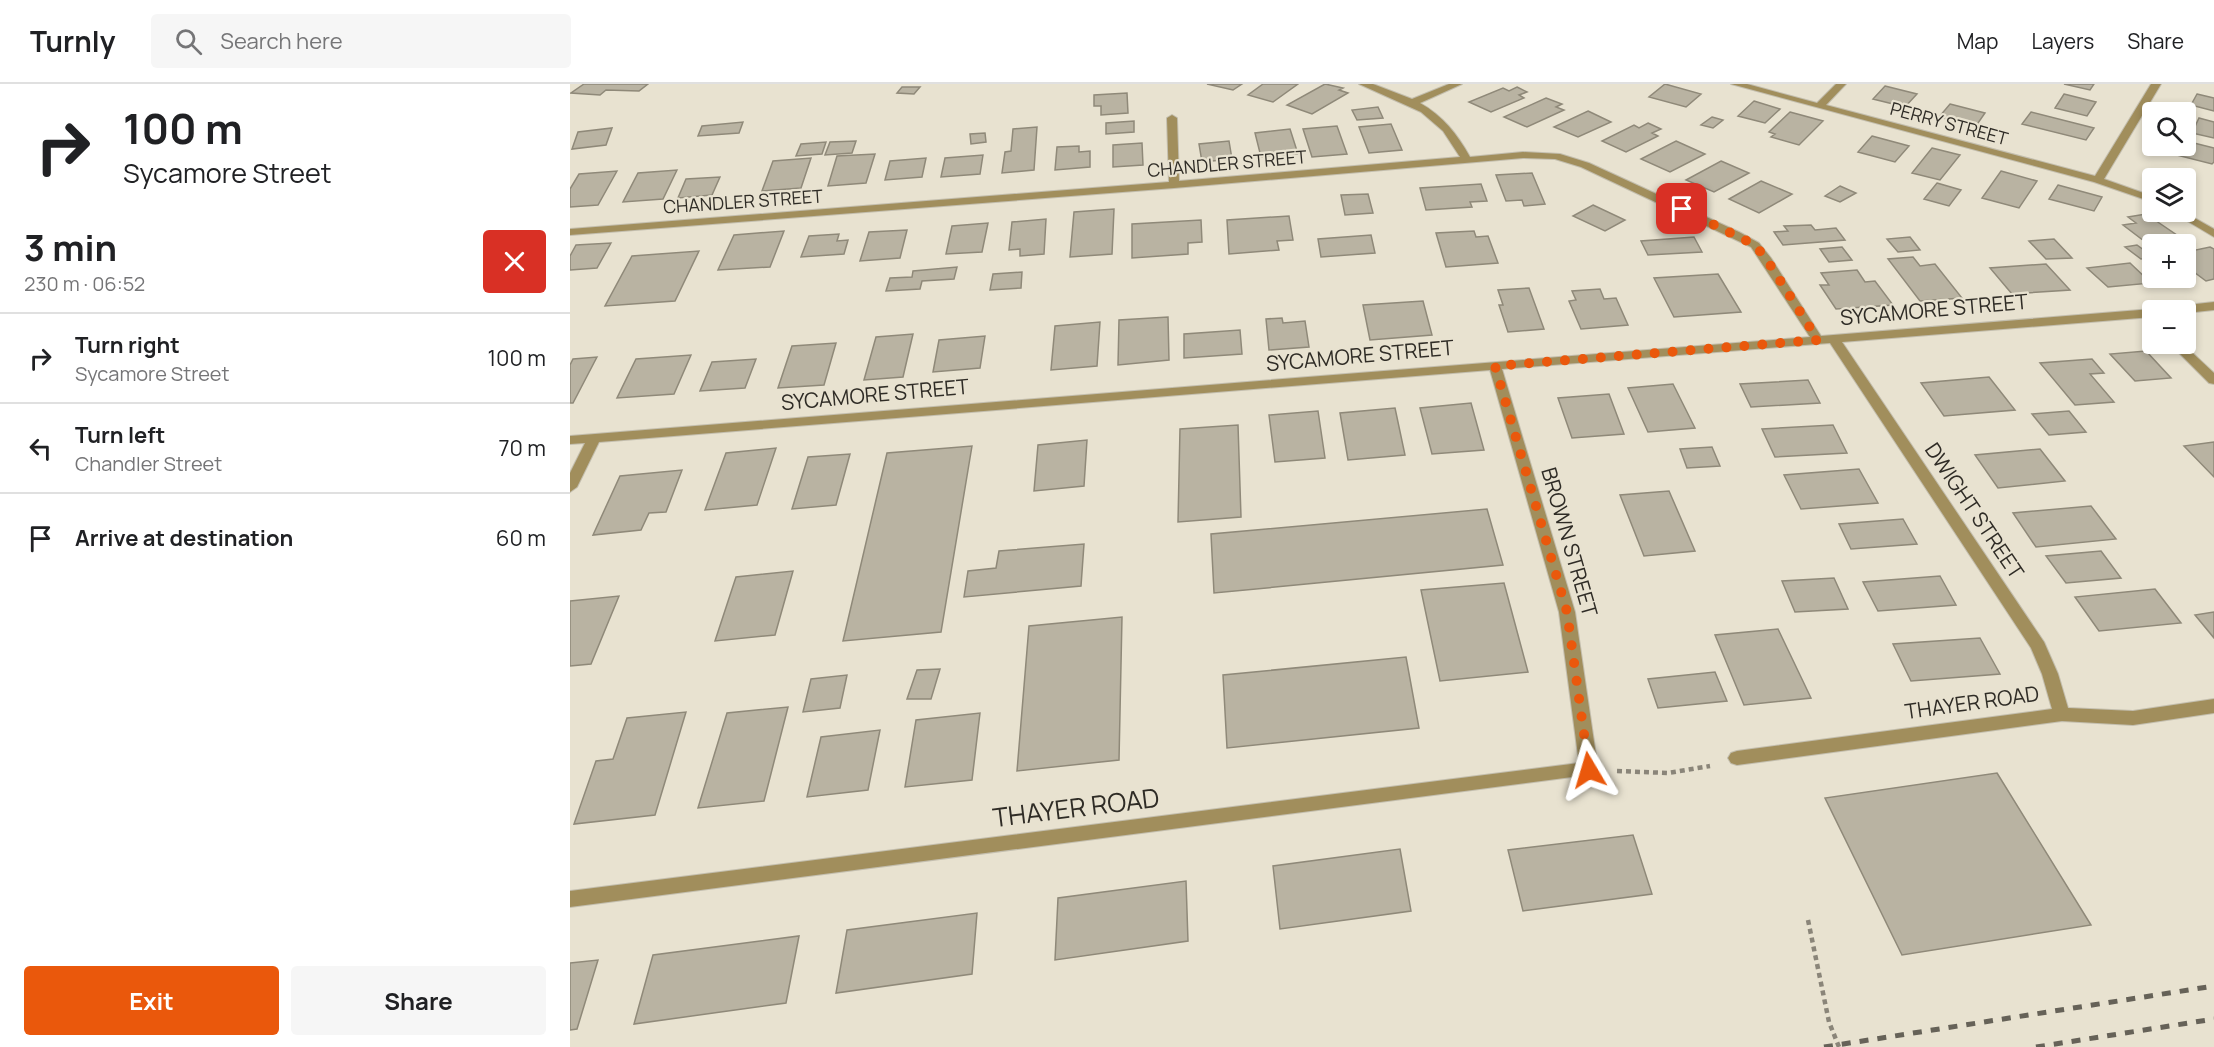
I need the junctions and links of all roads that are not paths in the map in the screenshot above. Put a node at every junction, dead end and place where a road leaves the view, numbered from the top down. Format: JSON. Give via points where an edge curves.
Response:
{"nodes":[{"id":1,"x":1364,"y":84,"type":"edge"},
{"id":2,"x":1457,"y":84,"type":"edge"},
{"id":3,"x":1736,"y":84,"type":"edge"},
{"id":4,"x":1841,"y":84,"type":"edge"},
{"id":5,"x":2156,"y":84,"type":"edge"},
{"id":6,"x":1413,"y":102,"type":"junction"},
{"id":7,"x":1819,"y":106,"type":"junction"},
{"id":8,"x":1172,"y":118,"type":"dead end"},
{"id":9,"x":1466,"y":159,"type":"junction"},
{"id":10,"x":2098,"y":180,"type":"junction"},
{"id":11,"x":1174,"y":185,"type":"junction"},
{"id":12,"x":2142,"y":195,"type":"edge"},
{"id":13,"x":2194,"y":222,"type":"edge"},
{"id":14,"x":570,"y":232,"type":"edge"},
{"id":15,"x":2214,"y":234,"type":"edge"},
{"id":16,"x":2214,"y":306,"type":"edge"},
{"id":17,"x":2196,"y":308,"type":"edge"},
{"id":18,"x":2142,"y":317,"type":"edge"},
{"id":19,"x":1834,"y":339,"type":"junction"},
{"id":20,"x":1818,"y":340,"type":"junction"},
{"id":21,"x":2187,"y":354,"type":"edge"},
{"id":22,"x":1495,"y":366,"type":"junction"},
{"id":23,"x":2214,"y":380,"type":"edge"},
{"id":24,"x":594,"y":438,"type":"junction"},
{"id":25,"x":570,"y":440,"type":"edge"},
{"id":26,"x":570,"y":487,"type":"edge"},
{"id":27,"x":2214,"y":706,"type":"edge"},
{"id":28,"x":2062,"y":714,"type":"junction"},
{"id":29,"x":1737,"y":758,"type":"road end"},
{"id":30,"x":1589,"y":770,"type":"joint"},
{"id":31,"x":570,"y":898,"type":"edge"}],
"edges":[{"from":1,"to":6,"type":"street"},
{"from":2,"to":6,"type":"street"},
{"from":3,"to":7,"type":"street","name":"PERRY STREET"},
{"from":4,"to":7,"type":"street"},
{"from":5,"to":10,"type":"street"},
{"from":6,"to":9,"type":"street","via":[[1439,118],[1455,136]]},
{"from":7,"to":10,"type":"street","name":"PERRY STREET"},
{"from":8,"to":11,"type":"street"},
{"from":9,"to":11,"type":"street","name":"CHANDLER STREET"},
{"from":9,"to":20,"type":"street","name":"CHANDLER STREET","via":[[1556,156],[1735,234],[1755,245],[1767,260]]},
{"from":10,"to":12,"type":"street","name":"PERRY STREET"},
{"from":11,"to":14,"type":"street","name":"CHANDLER STREET"},
{"from":13,"to":15,"type":"street"},
{"from":16,"to":17,"type":"street"},
{"from":18,"to":19,"type":"street","name":"SYCAMORE STREET"},
{"from":19,"to":20,"type":"street","name":"SYCAMORE STREET"},
{"from":19,"to":28,"type":"street","name":"DWIGHT STREET","via":[[2038,646]]},
{"from":20,"to":22,"type":"street","name":"SYCAMORE STREET"},
{"from":21,"to":23,"type":"street"},
{"from":22,"to":24,"type":"street","name":"SYCAMORE STREET"},
{"from":22,"to":30,"type":"street","name":"BROWN STREET","via":[[1567,612]]},
{"from":24,"to":25,"type":"street","name":"SYCAMORE STREET"},
{"from":24,"to":26,"type":"street"},
{"from":27,"to":28,"type":"street","name":"THAYER ROAD","via":[[2133,718]]},
{"from":28,"to":29,"type":"street","name":"THAYER ROAD"},
{"from":30,"to":31,"type":"street","name":"THAYER ROAD"}]}
